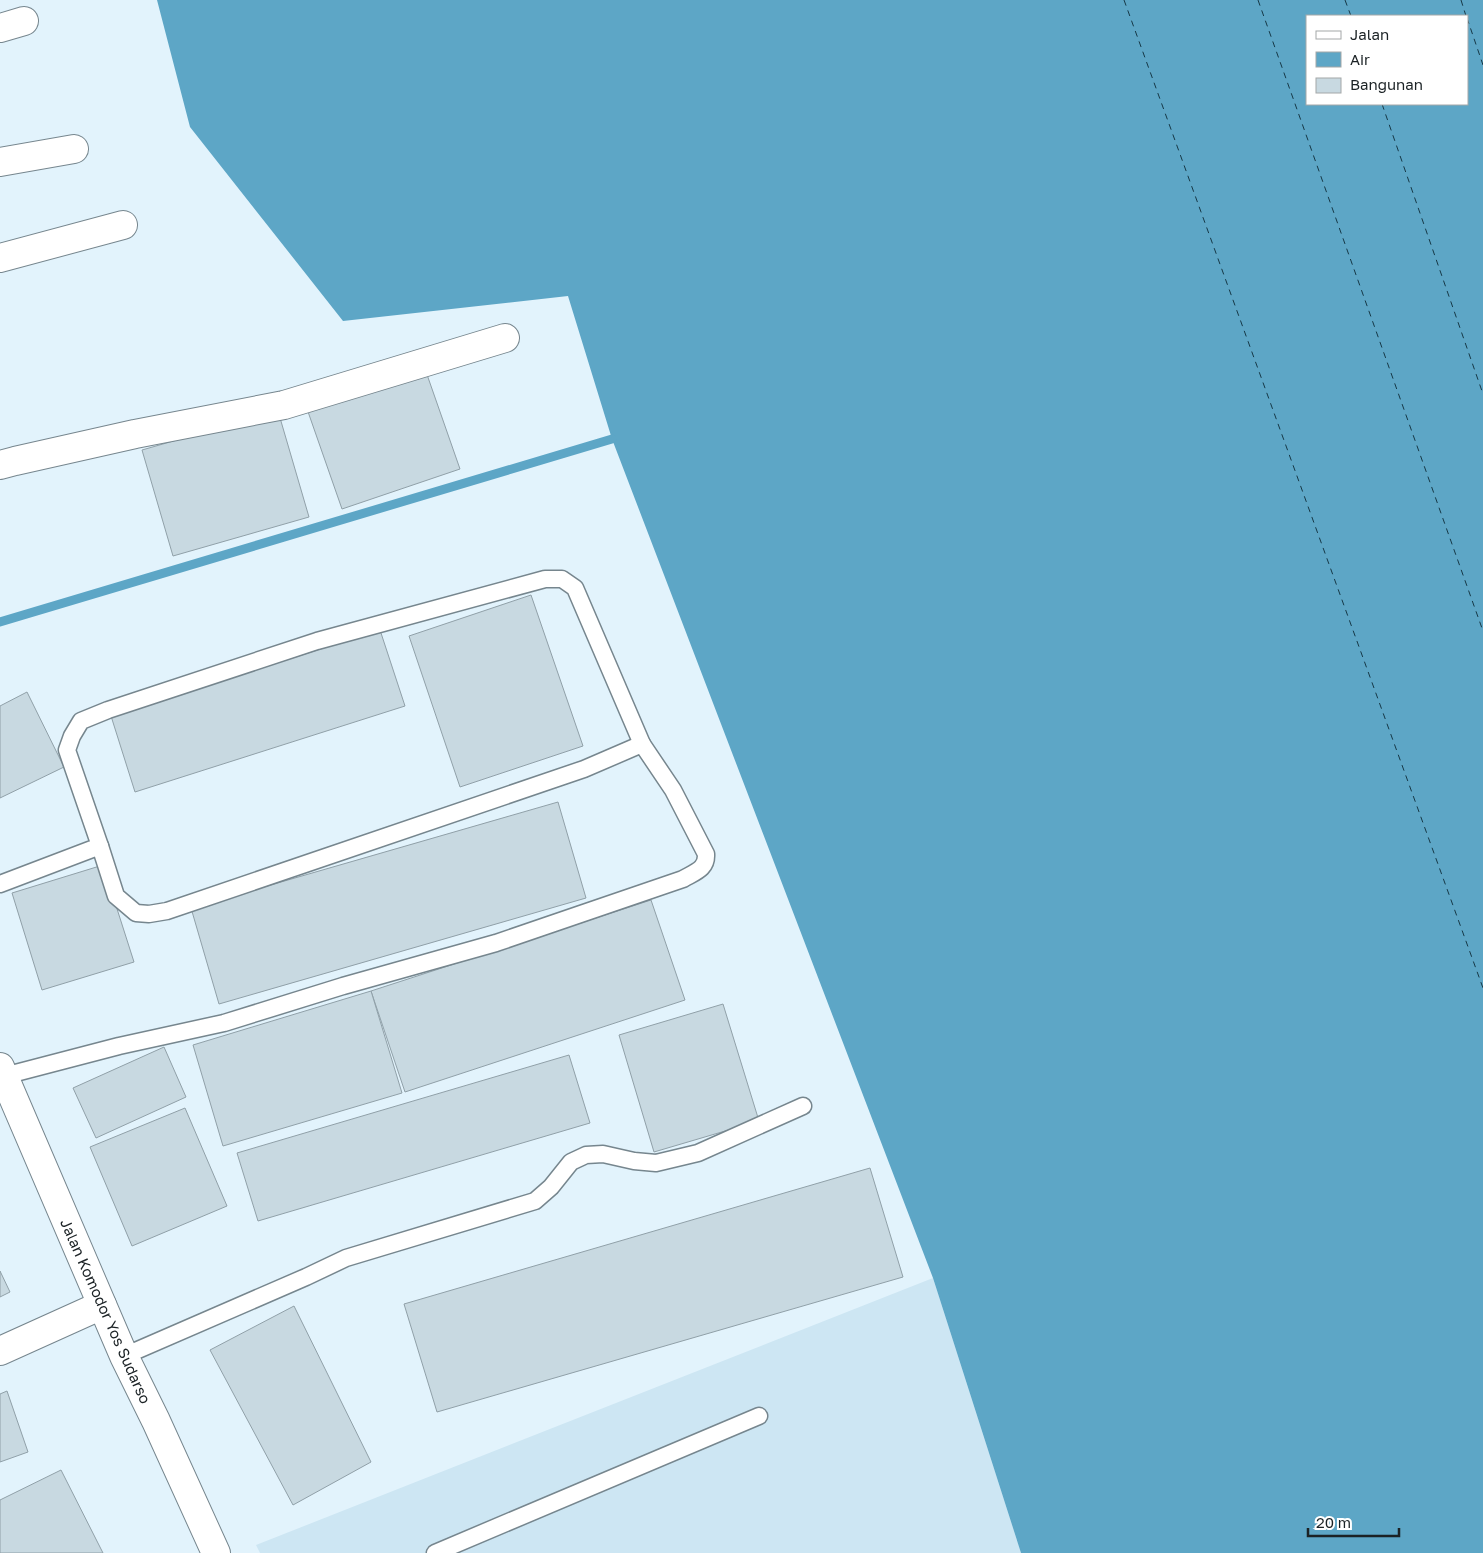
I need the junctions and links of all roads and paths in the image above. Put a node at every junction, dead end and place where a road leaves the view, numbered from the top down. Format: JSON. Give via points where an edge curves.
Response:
{"nodes":[{"id":1,"x":74,"y":149,"type":"dead end"},
{"id":2,"x":0,"y":162,"type":"edge"},
{"id":3,"x":123,"y":226,"type":"dead end"},
{"id":4,"x":0,"y":258,"type":"edge"},
{"id":5,"x":506,"y":338,"type":"dead end"},
{"id":6,"x":0,"y":465,"type":"edge"},
{"id":7,"x":642,"y":744,"type":"junction"},
{"id":8,"x":100,"y":846,"type":"junction"},
{"id":9,"x":0,"y":884,"type":"edge"},
{"id":10,"x":2,"y":1072,"type":"edge"},
{"id":11,"x":803,"y":1106,"type":"dead end"},
{"id":12,"x":8,"y":1111,"type":"edge"},
{"id":13,"x":102,"y":1304,"type":"junction"},
{"id":14,"x":0,"y":1351,"type":"edge"},
{"id":15,"x":124,"y":1356,"type":"junction"},
{"id":16,"x":758,"y":1416,"type":"dead end"},
{"id":17,"x":211,"y":1552,"type":"edge"},
{"id":18,"x":435,"y":1553,"type":"edge"}],
"edges":[{"from":1,"to":2,"type":"street"},
{"from":3,"to":4,"type":"street"},
{"from":5,"to":6,"type":"street","via":[[284,405]]},
{"from":7,"to":8,"type":"lane","via":[[566,775],[167,911],[136,913],[116,896]]},
{"from":7,"to":8,"type":"lane","via":[[574,588],[562,579],[545,580],[317,641],[81,721],[68,750]]},
{"from":7,"to":10,"type":"lane","via":[[673,790],[706,854],[703,868],[683,879],[496,942],[224,1023]]},
{"from":8,"to":9,"type":"lane"},
{"from":10,"to":12,"type":"street","name":"Jalan Komodor Yos Sudarso"},
{"from":11,"to":15,"type":"lane","via":[[698,1152],[656,1163],[603,1154],[586,1155],[571,1162],[535,1201],[346,1258]]},
{"from":12,"to":13,"type":"street","name":"Jalan Komodor Yos Sudarso"},
{"from":13,"to":14,"type":"street"},
{"from":13,"to":15,"type":"street","name":"Jalan Komodor Yos Sudarso"},
{"from":15,"to":17,"type":"street","name":"Jalan Komodor Yos Sudarso","via":[[156,1421]]},
{"from":16,"to":18,"type":"lane"}]}
